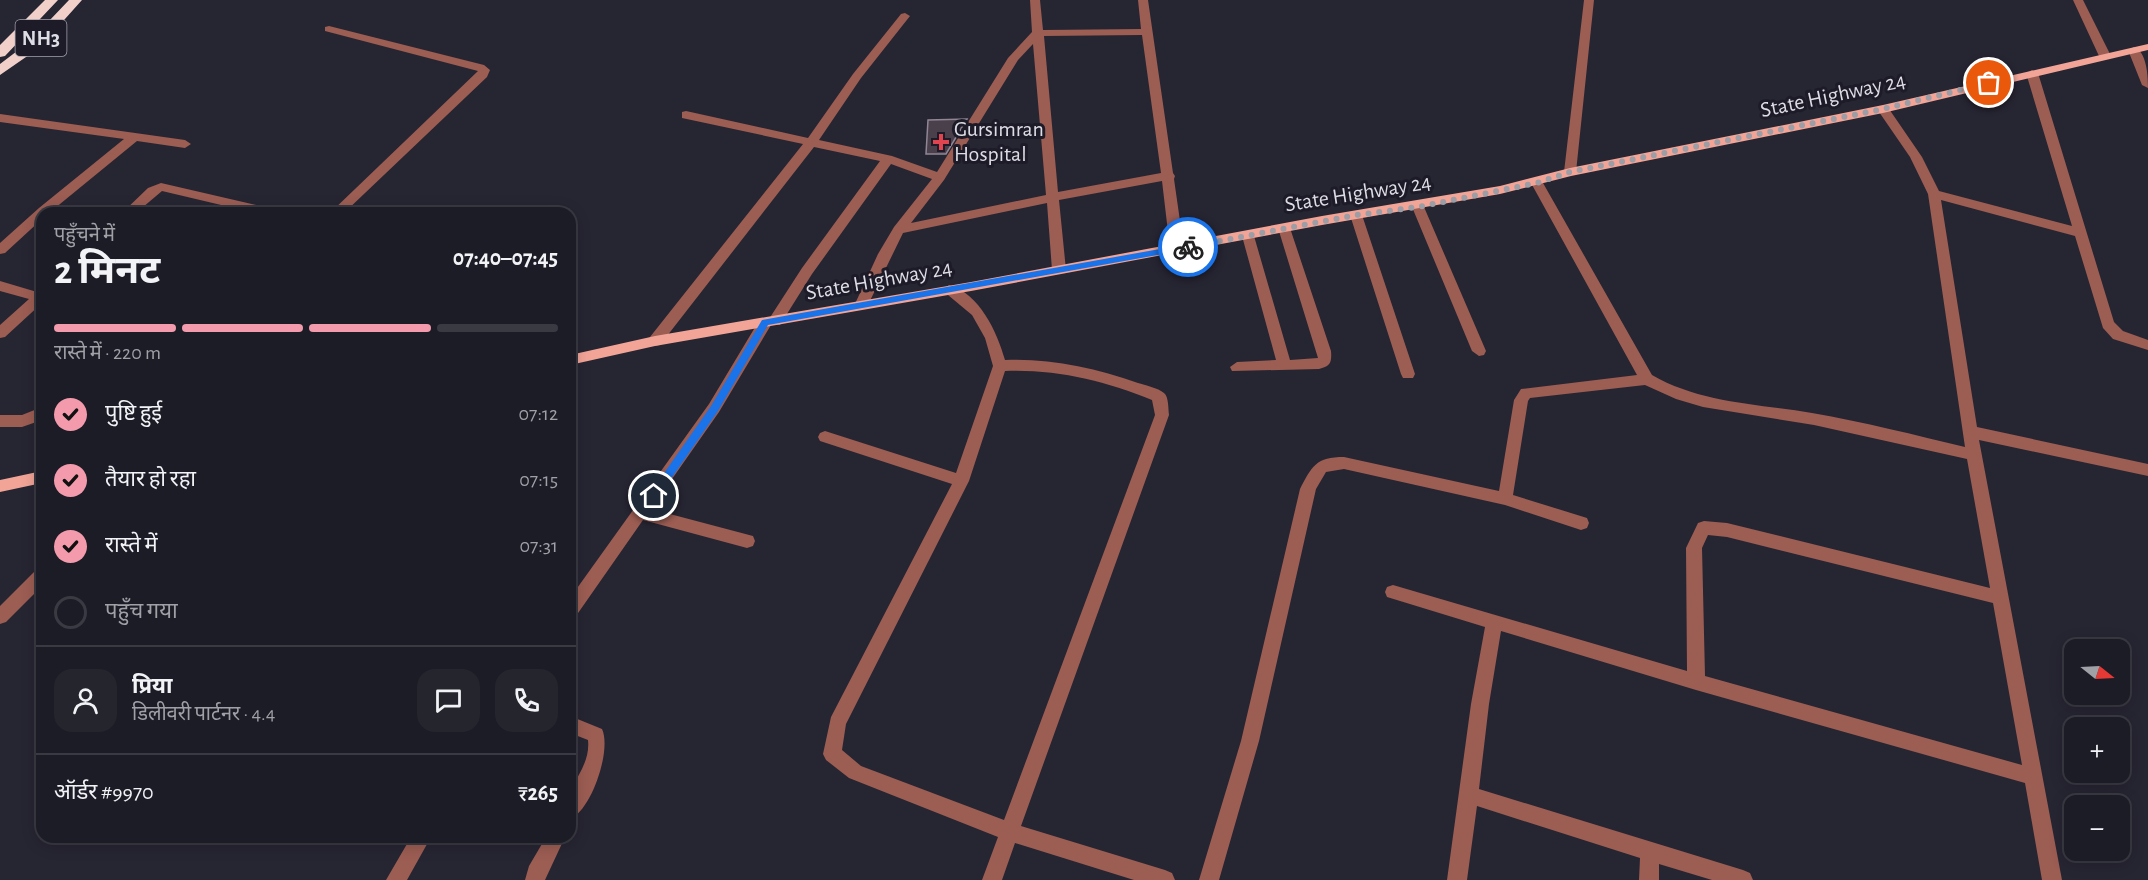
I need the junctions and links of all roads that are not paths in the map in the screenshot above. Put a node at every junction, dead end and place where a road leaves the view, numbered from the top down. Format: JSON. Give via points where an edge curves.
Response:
{"nodes":[{"id":1,"x":52,"y":0,"type":"edge"},
{"id":2,"x":76,"y":0,"type":"edge"},
{"id":3,"x":1035,"y":0,"type":"edge"},
{"id":4,"x":1143,"y":0,"type":"edge"},
{"id":5,"x":1589,"y":0,"type":"edge"},
{"id":6,"x":2078,"y":0,"type":"edge"},
{"id":7,"x":905,"y":16,"type":"dead end"},
{"id":8,"x":329,"y":29,"type":"dead end"},
{"id":9,"x":1147,"y":32,"type":"junction"},
{"id":10,"x":1038,"y":33,"type":"junction"},
{"id":11,"x":2148,"y":47,"type":"edge"},
{"id":12,"x":2,"y":48,"type":"edge"},
{"id":13,"x":2134,"y":50,"type":"junction"},
{"id":14,"x":2105,"y":56,"type":"junction"},
{"id":15,"x":0,"y":71,"type":"edge"},
{"id":16,"x":2032,"y":73,"type":"junction"},
{"id":17,"x":2148,"y":85,"type":"edge"},
{"id":18,"x":1883,"y":109,"type":"junction"},
{"id":19,"x":686,"y":115,"type":"dead end"},
{"id":20,"x":0,"y":118,"type":"edge"},
{"id":21,"x":134,"y":136,"type":"junction"},
{"id":22,"x":812,"y":141,"type":"junction"},
{"id":23,"x":185,"y":144,"type":"dead end"},
{"id":24,"x":888,"y":159,"type":"junction"},
{"id":25,"x":1570,"y":172,"type":"junction"},
{"id":26,"x":1168,"y":176,"type":"junction"},
{"id":27,"x":940,"y":177,"type":"junction"},
{"id":28,"x":1537,"y":183,"type":"junction"},
{"id":29,"x":1934,"y":194,"type":"junction"},
{"id":30,"x":1053,"y":198,"type":"junction"},
{"id":31,"x":48,"y":207,"type":"edge"},
{"id":32,"x":135,"y":207,"type":"edge"},
{"id":33,"x":243,"y":207,"type":"edge"},
{"id":34,"x":342,"y":207,"type":"edge"},
{"id":35,"x":1418,"y":207,"type":"junction"},
{"id":36,"x":1356,"y":215,"type":"junction"},
{"id":37,"x":36,"y":217,"type":"edge"},
{"id":38,"x":1284,"y":228,"type":"junction"},
{"id":39,"x":899,"y":230,"type":"junction"},
{"id":40,"x":2079,"y":232,"type":"junction"},
{"id":41,"x":1248,"y":236,"type":"junction"},
{"id":42,"x":1177,"y":249,"type":"junction"},
{"id":43,"x":0,"y":250,"type":"edge"},
{"id":44,"x":1059,"y":270,"type":"junction"},
{"id":45,"x":0,"y":286,"type":"edge"},
{"id":46,"x":949,"y":290,"type":"junction"},
{"id":47,"x":36,"y":295,"type":"edge"},
{"id":48,"x":36,"y":300,"type":"edge"},
{"id":49,"x":861,"y":306,"type":"junction"},
{"id":50,"x":770,"y":322,"type":"junction"},
{"id":51,"x":0,"y":333,"type":"edge"},
{"id":52,"x":655,"y":341,"type":"junction"},
{"id":53,"x":2148,"y":345,"type":"edge"},
{"id":54,"x":1479,"y":351,"type":"dead end"},
{"id":55,"x":576,"y":359,"type":"edge"},
{"id":56,"x":1284,"y":364,"type":"junction"},
{"id":57,"x":1000,"y":366,"type":"junction"},
{"id":58,"x":1238,"y":367,"type":"dead end"},
{"id":59,"x":1408,"y":374,"type":"dead end"},
{"id":60,"x":1647,"y":379,"type":"junction"},
{"id":61,"x":36,"y":418,"type":"edge"},
{"id":62,"x":0,"y":421,"type":"edge"},
{"id":63,"x":1971,"y":432,"type":"junction"},
{"id":64,"x":825,"y":437,"type":"dead end"},
{"id":65,"x":1974,"y":455,"type":"junction"},
{"id":66,"x":2148,"y":470,"type":"edge"},
{"id":67,"x":36,"y":478,"type":"edge"},
{"id":68,"x":961,"y":482,"type":"junction"},
{"id":69,"x":0,"y":486,"type":"edge"},
{"id":70,"x":1505,"y":500,"type":"junction"},
{"id":71,"x":641,"y":513,"type":"junction"},
{"id":72,"x":1581,"y":522,"type":"dead end"},
{"id":73,"x":747,"y":541,"type":"dead end"},
{"id":74,"x":36,"y":581,"type":"edge"},
{"id":75,"x":1393,"y":592,"type":"dead end"},
{"id":76,"x":2002,"y":598,"type":"junction"},
{"id":77,"x":576,"y":603,"type":"edge"},
{"id":78,"x":0,"y":616,"type":"edge"},
{"id":79,"x":1494,"y":621,"type":"junction"},
{"id":80,"x":1696,"y":681,"type":"junction"},
{"id":81,"x":576,"y":727,"type":"edge"},
{"id":82,"x":2031,"y":776,"type":"junction"},
{"id":83,"x":1469,"y":795,"type":"junction"},
{"id":84,"x":576,"y":799,"type":"edge"},
{"id":85,"x":1010,"y":832,"type":"junction"},
{"id":86,"x":418,"y":843,"type":"edge"},
{"id":87,"x":553,"y":843,"type":"edge"},
{"id":88,"x":1650,"y":853,"type":"junction"},
{"id":89,"x":396,"y":880,"type":"edge"},
{"id":90,"x":535,"y":880,"type":"edge"},
{"id":91,"x":992,"y":880,"type":"edge"},
{"id":92,"x":1165,"y":880,"type":"edge"},
{"id":93,"x":1209,"y":880,"type":"edge"},
{"id":94,"x":1457,"y":880,"type":"edge"},
{"id":95,"x":1649,"y":880,"type":"edge"},
{"id":96,"x":1743,"y":880,"type":"edge"},
{"id":97,"x":2052,"y":880,"type":"edge"}],
"edges":[{"from":1,"to":12,"type":"highway","number":"NH3"},
{"from":2,"to":15,"type":"highway","number":"NH3","via":[[34,45]]},
{"from":3,"to":10,"type":"street"},
{"from":4,"to":9,"type":"street"},
{"from":5,"to":25,"type":"street"},
{"from":6,"to":14,"type":"street"},
{"from":7,"to":22,"type":"street"},
{"from":8,"to":34,"type":"street","via":[[484,70]]},
{"from":9,"to":10,"type":"street"},
{"from":9,"to":26,"type":"street"},
{"from":10,"to":27,"type":"street","via":[[1014,58]]},
{"from":10,"to":30,"type":"street"},
{"from":11,"to":13,"type":"main road","name":"State Highway 24"},
{"from":13,"to":14,"type":"main road","name":"State Highway 24"},
{"from":13,"to":17,"type":"street"},
{"from":14,"to":16,"type":"main road","name":"State Highway 24"},
{"from":16,"to":18,"type":"main road","name":"State Highway 24"},
{"from":16,"to":40,"type":"street"},
{"from":18,"to":25,"type":"main road","name":"State Highway 24"},
{"from":18,"to":29,"type":"street","via":[[1916,157]]},
{"from":19,"to":22,"type":"street"},
{"from":20,"to":21,"type":"street"},
{"from":21,"to":23,"type":"street"},
{"from":21,"to":31,"type":"street"},
{"from":22,"to":24,"type":"street"},
{"from":22,"to":52,"type":"street"},
{"from":24,"to":27,"type":"street"},
{"from":24,"to":50,"type":"street"},
{"from":25,"to":28,"type":"main road","name":"State Highway 24"},
{"from":26,"to":30,"type":"street"},
{"from":26,"to":42,"type":"street"},
{"from":27,"to":39,"type":"street"},
{"from":28,"to":35,"type":"main road","name":"State Highway 24"},
{"from":28,"to":60,"type":"street"},
{"from":29,"to":40,"type":"street"},
{"from":29,"to":63,"type":"street"},
{"from":30,"to":39,"type":"street"},
{"from":30,"to":44,"type":"street"},
{"from":32,"to":33,"type":"street","via":[[161,187]]},
{"from":35,"to":36,"type":"main road","name":"State Highway 24"},
{"from":35,"to":54,"type":"street"},
{"from":36,"to":38,"type":"main road","name":"State Highway 24"},
{"from":36,"to":59,"type":"street"},
{"from":37,"to":43,"type":"street"},
{"from":38,"to":41,"type":"main road","name":"State Highway 24"},
{"from":38,"to":56,"type":"street","via":[[1325,361]]},
{"from":39,"to":49,"type":"street"},
{"from":40,"to":53,"type":"street","via":[[2108,324],[2118,335]]},
{"from":41,"to":42,"type":"main road","name":"State Highway 24"},
{"from":41,"to":56,"type":"street"},
{"from":42,"to":44,"type":"main road","name":"State Highway 24"},
{"from":44,"to":46,"type":"main road","name":"State Highway 24"},
{"from":45,"to":47,"type":"street"},
{"from":46,"to":49,"type":"main road","name":"State Highway 24"},
{"from":46,"to":57,"type":"street","via":[[977,312],[992,338]]},
{"from":48,"to":51,"type":"street"},
{"from":49,"to":50,"type":"main road","name":"State Highway 24"},
{"from":50,"to":52,"type":"main road","name":"State Highway 24"},
{"from":50,"to":71,"type":"street"},
{"from":52,"to":55,"type":"main road","name":"State Highway 24"},
{"from":56,"to":58,"type":"street"},
{"from":57,"to":68,"type":"street"},
{"from":57,"to":85,"type":"street","via":[[1026,363],[1137,386],[1159,397],[1162,415]]},
{"from":60,"to":65,"type":"street","via":[[1674,394],[1894,435]]},
{"from":60,"to":70,"type":"street","via":[[1526,393],[1521,400]]},
{"from":61,"to":62,"type":"street"},
{"from":63,"to":65,"type":"street"},
{"from":63,"to":66,"type":"street"},
{"from":64,"to":68,"type":"street"},
{"from":65,"to":76,"type":"street"},
{"from":67,"to":69,"type":"main road"},
{"from":68,"to":85,"type":"street","via":[[837,723],[832,754],[855,772]]},
{"from":70,"to":72,"type":"street"},
{"from":70,"to":93,"type":"street","via":[[1344,463],[1328,462],[1319,468],[1308,489],[1250,741]]},
{"from":71,"to":73,"type":"street"},
{"from":71,"to":77,"type":"street"},
{"from":74,"to":78,"type":"street"},
{"from":75,"to":79,"type":"street"},
{"from":76,"to":80,"type":"street","via":[[1727,530],[1704,528],[1694,548]]},
{"from":76,"to":82,"type":"street"},
{"from":79,"to":80,"type":"street"},
{"from":79,"to":83,"type":"street"},
{"from":80,"to":82,"type":"street"},
{"from":81,"to":84,"type":"street","via":[[596,735],[598,747],[594,766]]},
{"from":82,"to":97,"type":"street"},
{"from":83,"to":88,"type":"street"},
{"from":83,"to":94,"type":"street"},
{"from":85,"to":91,"type":"street"},
{"from":85,"to":92,"type":"street"},
{"from":86,"to":89,"type":"street"},
{"from":87,"to":90,"type":"street"},
{"from":88,"to":95,"type":"street"},
{"from":88,"to":96,"type":"street"}]}
